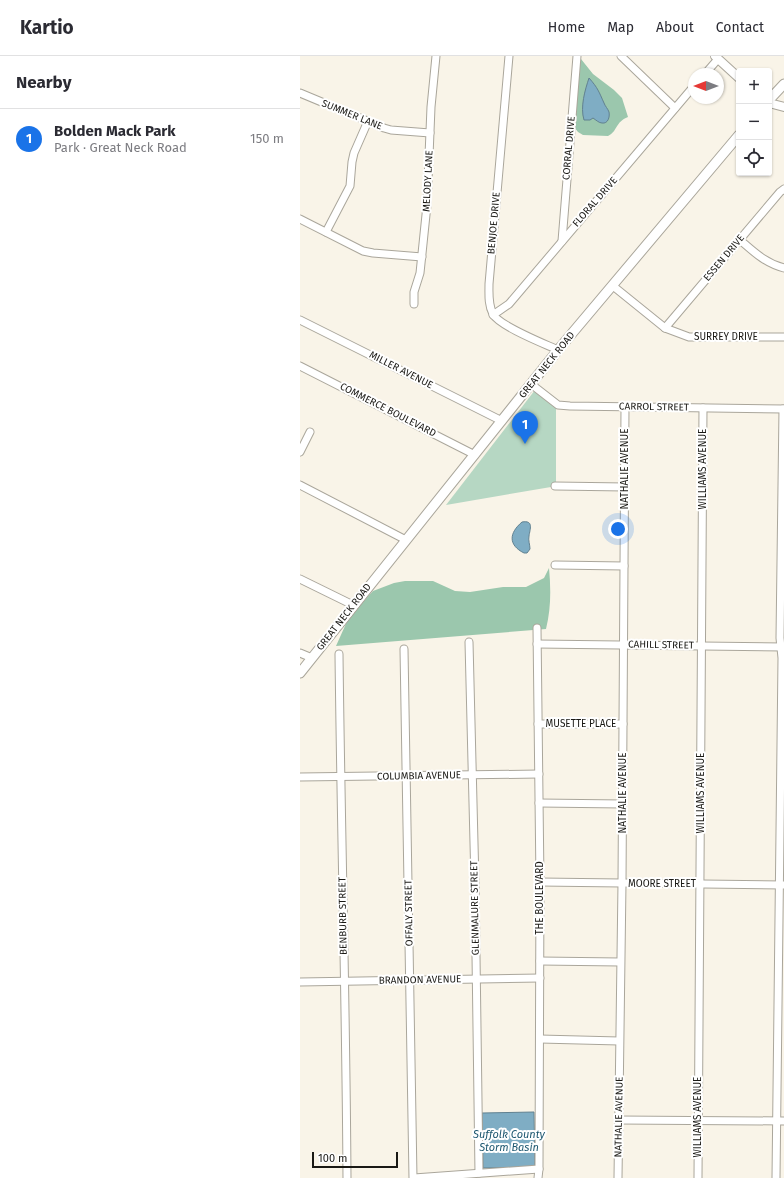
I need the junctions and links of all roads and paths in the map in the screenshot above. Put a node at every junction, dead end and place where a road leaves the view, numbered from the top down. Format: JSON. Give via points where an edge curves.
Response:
{"nodes":[{"id":1,"x":436,"y":56,"type":"edge"},
{"id":2,"x":509,"y":56,"type":"edge"},
{"id":3,"x":577,"y":56,"type":"edge"},
{"id":4,"x":621,"y":56,"type":"edge"},
{"id":5,"x":716,"y":57,"type":"edge"},
{"id":6,"x":709,"y":68,"type":"edge"},
{"id":7,"x":736,"y":75,"type":"edge"},
{"id":8,"x":784,"y":84,"type":"edge"},
{"id":9,"x":300,"y":93,"type":"edge"},
{"id":10,"x":688,"y":93,"type":"edge"},
{"id":11,"x":772,"y":97,"type":"edge"},
{"id":12,"x":772,"y":104,"type":"edge"},
{"id":13,"x":784,"y":107,"type":"edge"},
{"id":14,"x":675,"y":108,"type":"junction"},
{"id":15,"x":368,"y":121,"type":"junction"},
{"id":16,"x":430,"y":133,"type":"junction"},
{"id":17,"x":736,"y":139,"type":"edge"},
{"id":18,"x":784,"y":189,"type":"edge"},
{"id":19,"x":300,"y":219,"type":"edge"},
{"id":20,"x":326,"y":232,"type":"junction"},
{"id":21,"x":740,"y":240,"type":"junction"},
{"id":22,"x":562,"y":241,"type":"junction"},
{"id":23,"x":422,"y":257,"type":"junction"},
{"id":24,"x":784,"y":268,"type":"edge"},
{"id":25,"x":613,"y":286,"type":"junction"},
{"id":26,"x":414,"y":304,"type":"dead end"},
{"id":27,"x":493,"y":315,"type":"junction"},
{"id":28,"x":300,"y":320,"type":"edge"},
{"id":29,"x":665,"y":328,"type":"junction"},
{"id":30,"x":784,"y":337,"type":"edge"},
{"id":31,"x":558,"y":350,"type":"junction"},
{"id":32,"x":300,"y":366,"type":"edge"},
{"id":33,"x":532,"y":384,"type":"junction"},
{"id":34,"x":625,"y":407,"type":"junction"},
{"id":35,"x":703,"y":408,"type":"junction"},
{"id":36,"x":783,"y":409,"type":"edge"},
{"id":37,"x":502,"y":421,"type":"junction"},
{"id":38,"x":310,"y":432,"type":"dead end"},
{"id":39,"x":300,"y":452,"type":"edge"},
{"id":40,"x":475,"y":455,"type":"junction"},
{"id":41,"x":300,"y":485,"type":"edge"},
{"id":42,"x":555,"y":486,"type":"dead end"},
{"id":43,"x":625,"y":487,"type":"junction"},
{"id":44,"x":406,"y":540,"type":"junction"},
{"id":45,"x":555,"y":565,"type":"dead end"},
{"id":46,"x":624,"y":566,"type":"junction"},
{"id":47,"x":300,"y":579,"type":"edge"},
{"id":48,"x":353,"y":605,"type":"junction"},
{"id":49,"x":537,"y":628,"type":"dead end"},
{"id":50,"x":470,"y":642,"type":"dead end"},
{"id":51,"x":537,"y":644,"type":"junction"},
{"id":52,"x":624,"y":645,"type":"junction"},
{"id":53,"x":702,"y":646,"type":"junction"},
{"id":54,"x":783,"y":647,"type":"edge"},
{"id":55,"x":404,"y":649,"type":"dead end"},
{"id":56,"x":300,"y":653,"type":"edge"},
{"id":57,"x":339,"y":654,"type":"dead end"},
{"id":58,"x":312,"y":658,"type":"junction"},
{"id":59,"x":300,"y":673,"type":"edge"},
{"id":60,"x":538,"y":724,"type":"junction"},
{"id":61,"x":623,"y":724,"type":"junction"},
{"id":62,"x":539,"y":774,"type":"junction"},
{"id":63,"x":473,"y":775,"type":"junction"},
{"id":64,"x":407,"y":776,"type":"junction"},
{"id":65,"x":300,"y":777,"type":"edge"},
{"id":66,"x":340,"y":777,"type":"junction"},
{"id":67,"x":539,"y":803,"type":"junction"},
{"id":68,"x":623,"y":804,"type":"junction"},
{"id":69,"x":540,"y":882,"type":"junction"},
{"id":70,"x":622,"y":883,"type":"junction"},
{"id":71,"x":700,"y":884,"type":"junction"},
{"id":72,"x":782,"y":884,"type":"edge"},
{"id":73,"x":540,"y":961,"type":"junction"},
{"id":74,"x":620,"y":962,"type":"junction"},
{"id":75,"x":540,"y":978,"type":"junction"},
{"id":76,"x":475,"y":979,"type":"junction"},
{"id":77,"x":410,"y":980,"type":"junction"},
{"id":78,"x":300,"y":982,"type":"edge"},
{"id":79,"x":345,"y":982,"type":"junction"},
{"id":80,"x":540,"y":1039,"type":"junction"},
{"id":81,"x":619,"y":1041,"type":"junction"},
{"id":82,"x":618,"y":1120,"type":"junction"},
{"id":83,"x":698,"y":1120,"type":"junction"},
{"id":84,"x":780,"y":1121,"type":"edge"},
{"id":85,"x":539,"y":1169,"type":"junction"},
{"id":86,"x":478,"y":1173,"type":"junction"},
{"id":87,"x":347,"y":1178,"type":"edge"},
{"id":88,"x":414,"y":1178,"type":"edge"},
{"id":89,"x":538,"y":1178,"type":"edge"},
{"id":90,"x":618,"y":1178,"type":"edge"},
{"id":91,"x":698,"y":1178,"type":"edge"},
{"id":92,"x":776,"y":1178,"type":"edge"}],
"edges":[{"from":1,"to":16,"type":"street","name":"MELODY LANE"},
{"from":2,"to":27,"type":"street","name":"BENJOE DRIVE","via":[[489,284],[489,301]]},
{"from":3,"to":22,"type":"street","name":"CORRAL DRIVE"},
{"from":4,"to":14,"type":"street"},
{"from":5,"to":6,"type":"street"},
{"from":5,"to":7,"type":"street"},
{"from":8,"to":11,"type":"main road"},
{"from":9,"to":15,"type":"street","name":"SUMMER LANE"},
{"from":10,"to":14,"type":"street","name":"FLORAL DRIVE"},
{"from":12,"to":13,"type":"street"},
{"from":14,"to":22,"type":"street","name":"FLORAL DRIVE"},
{"from":15,"to":16,"type":"street","name":"SUMMER LANE","via":[[391,130]]},
{"from":15,"to":20,"type":"street","via":[[354,153],[350,186]]},
{"from":16,"to":23,"type":"street","name":"MELODY LANE"},
{"from":17,"to":25,"type":"main road","name":"GREAT NECK ROAD"},
{"from":18,"to":21,"type":"street","name":"ESSEN DRIVE"},
{"from":19,"to":20,"type":"street"},
{"from":20,"to":23,"type":"street","via":[[363,251]]},
{"from":21,"to":24,"type":"street","via":[[763,259]]},
{"from":21,"to":29,"type":"street","name":"ESSEN DRIVE"},
{"from":22,"to":27,"type":"street","name":"FLORAL DRIVE","via":[[509,304]]},
{"from":23,"to":26,"type":"street","name":"MELODY LANE","via":[[414,292]]},
{"from":25,"to":29,"type":"street","name":"SURREY DRIVE"},
{"from":25,"to":31,"type":"main road","name":"GREAT NECK ROAD"},
{"from":27,"to":31,"type":"street","via":[[505,325]]},
{"from":28,"to":37,"type":"street","name":"MILLER AVENUE"},
{"from":29,"to":30,"type":"street","name":"SURREY DRIVE","via":[[689,337]]},
{"from":31,"to":33,"type":"main road","name":"GREAT NECK ROAD"},
{"from":32,"to":40,"type":"street","name":"COMMERCE BOULEVARD"},
{"from":33,"to":34,"type":"street","name":"CARROL STREET","via":[[558,405]]},
{"from":33,"to":37,"type":"main road","name":"GREAT NECK ROAD"},
{"from":34,"to":35,"type":"street","name":"CARROL STREET"},
{"from":34,"to":43,"type":"street","name":"NATHALIE AVENUE"},
{"from":35,"to":36,"type":"street","name":"CARROL STREET"},
{"from":35,"to":53,"type":"street","name":"WILLIAMS AVENUE"},
{"from":36,"to":54,"type":"street","via":[[780,630]]},
{"from":37,"to":40,"type":"main road","name":"GREAT NECK ROAD"},
{"from":38,"to":39,"type":"street"},
{"from":40,"to":44,"type":"main road","name":"GREAT NECK ROAD"},
{"from":41,"to":44,"type":"street"},
{"from":42,"to":43,"type":"street"},
{"from":43,"to":46,"type":"street","name":"NATHALIE AVENUE"},
{"from":44,"to":48,"type":"main road","name":"GREAT NECK ROAD"},
{"from":45,"to":46,"type":"street"},
{"from":46,"to":52,"type":"street","name":"NATHALIE AVENUE"},
{"from":47,"to":48,"type":"street"},
{"from":48,"to":58,"type":"main road","name":"GREAT NECK ROAD"},
{"from":49,"to":51,"type":"street","name":"THE BOULEVARD"},
{"from":50,"to":63,"type":"street","name":"GLENMALURE STREET"},
{"from":51,"to":52,"type":"street","name":"CAHILL STREET"},
{"from":51,"to":60,"type":"street","name":"THE BOULEVARD"},
{"from":52,"to":53,"type":"street","name":"CAHILL STREET"},
{"from":52,"to":61,"type":"street","name":"NATHALIE AVENUE"},
{"from":53,"to":54,"type":"street","name":"CAHILL STREET"},
{"from":53,"to":71,"type":"street","name":"WILLIAMS AVENUE"},
{"from":54,"to":72,"type":"street"},
{"from":55,"to":64,"type":"street","name":"OFFALY STREET"},
{"from":56,"to":58,"type":"street"},
{"from":57,"to":66,"type":"street","name":"BENBURB STREET"},
{"from":58,"to":59,"type":"main road","name":"GREAT NECK ROAD"},
{"from":60,"to":61,"type":"street","name":"MUSETTE PLACE"},
{"from":60,"to":62,"type":"street","name":"THE BOULEVARD"},
{"from":61,"to":68,"type":"street","name":"NATHALIE AVENUE"},
{"from":62,"to":63,"type":"street","name":"COLUMBIA AVENUE"},
{"from":62,"to":67,"type":"street","name":"THE BOULEVARD"},
{"from":63,"to":64,"type":"street","name":"COLUMBIA AVENUE"},
{"from":63,"to":76,"type":"street","name":"GLENMALURE STREET"},
{"from":64,"to":66,"type":"street","name":"COLUMBIA AVENUE"},
{"from":64,"to":77,"type":"street","name":"OFFALY STREET"},
{"from":65,"to":66,"type":"street","name":"COLUMBIA AVENUE"},
{"from":66,"to":79,"type":"street","name":"BENBURB STREET"},
{"from":67,"to":68,"type":"street"},
{"from":67,"to":69,"type":"street","name":"THE BOULEVARD"},
{"from":68,"to":70,"type":"street","name":"NATHALIE AVENUE"},
{"from":69,"to":70,"type":"street","name":"MOORE STREET"},
{"from":69,"to":73,"type":"street","name":"THE BOULEVARD"},
{"from":70,"to":71,"type":"street","name":"MOORE STREET"},
{"from":70,"to":74,"type":"street","name":"NATHALIE AVENUE"},
{"from":71,"to":72,"type":"street","name":"MOORE STREET"},
{"from":71,"to":83,"type":"street","name":"WILLIAMS AVENUE"},
{"from":72,"to":84,"type":"street"},
{"from":73,"to":74,"type":"street"},
{"from":73,"to":75,"type":"street","name":"THE BOULEVARD"},
{"from":74,"to":81,"type":"street","name":"NATHALIE AVENUE"},
{"from":75,"to":76,"type":"street","name":"BRANDON AVENUE"},
{"from":75,"to":80,"type":"street","name":"THE BOULEVARD"},
{"from":76,"to":77,"type":"street","name":"BRANDON AVENUE"},
{"from":76,"to":86,"type":"street","name":"GLENMALURE STREET"},
{"from":77,"to":79,"type":"street","name":"BRANDON AVENUE"},
{"from":77,"to":88,"type":"street","name":"OFFALY STREET"},
{"from":78,"to":79,"type":"street","name":"BRANDON AVENUE"},
{"from":79,"to":87,"type":"street","name":"BENBURB STREET"},
{"from":80,"to":81,"type":"street"},
{"from":80,"to":85,"type":"street","name":"THE BOULEVARD"},
{"from":81,"to":82,"type":"street","name":"NATHALIE AVENUE"},
{"from":82,"to":83,"type":"street"},
{"from":82,"to":90,"type":"street","name":"NATHALIE AVENUE"},
{"from":83,"to":84,"type":"street"},
{"from":83,"to":91,"type":"street","name":"WILLIAMS AVENUE"},
{"from":84,"to":92,"type":"street"},
{"from":85,"to":86,"type":"street"},
{"from":85,"to":89,"type":"street","name":"THE BOULEVARD"},
{"from":86,"to":88,"type":"street"}]}
